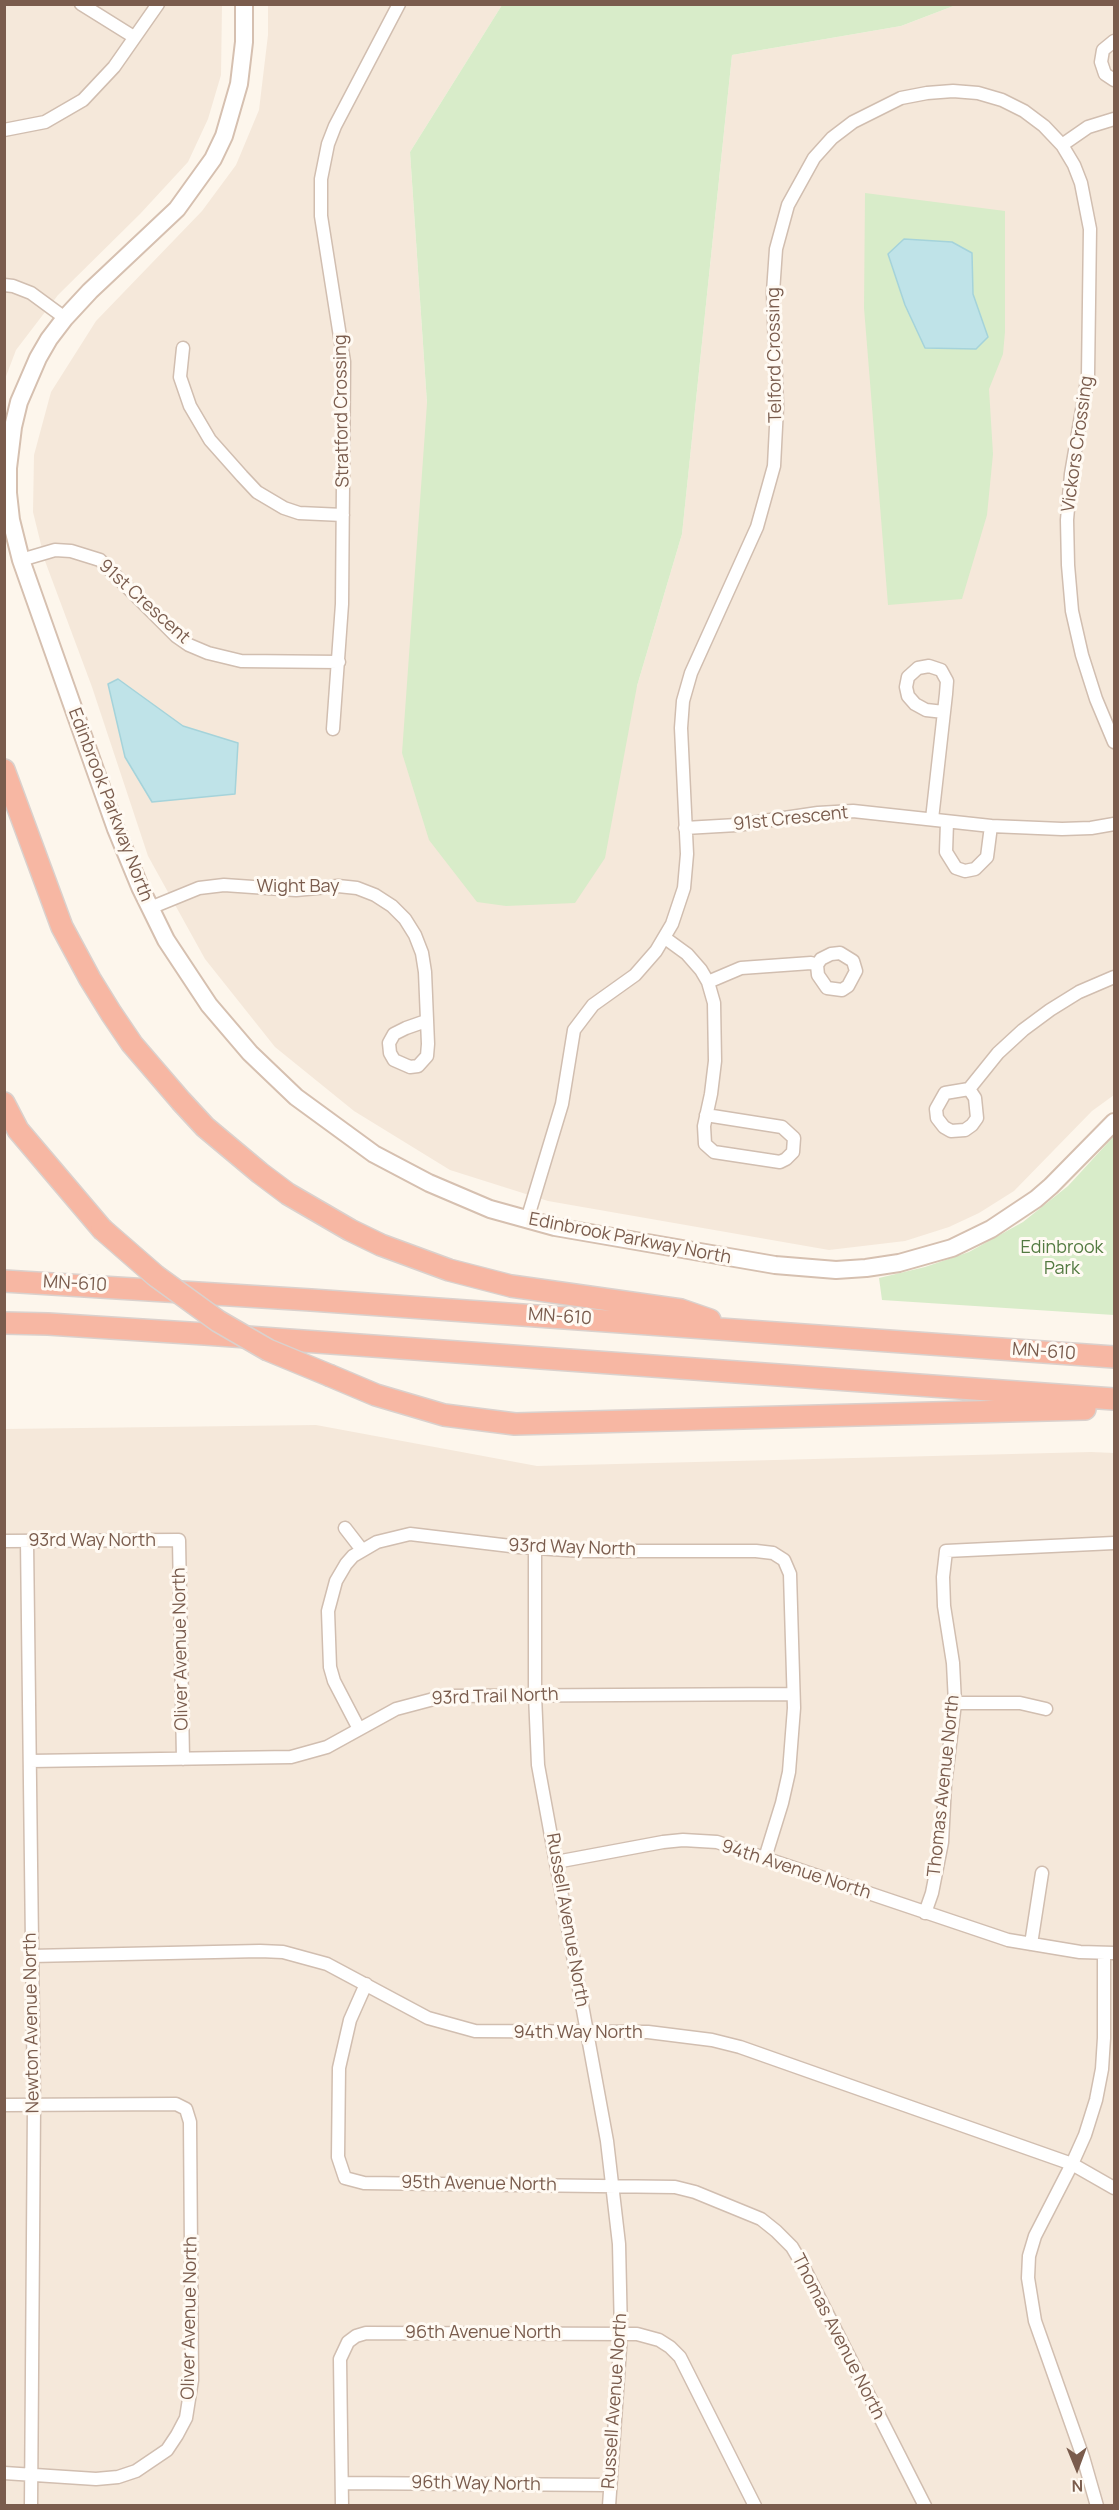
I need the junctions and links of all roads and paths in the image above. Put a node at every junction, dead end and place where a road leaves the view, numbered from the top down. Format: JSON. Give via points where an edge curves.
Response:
{"nodes":[{"id":1,"x":81,"y":4,"type":"edge"},
{"id":2,"x":158,"y":4,"type":"edge"},
{"id":3,"x":244,"y":4,"type":"edge"},
{"id":4,"x":398,"y":5,"type":"edge"},
{"id":5,"x":134,"y":37,"type":"junction"},
{"id":6,"x":1114,"y":41,"type":"edge"},
{"id":7,"x":1114,"y":80,"type":"edge"},
{"id":8,"x":1114,"y":119,"type":"edge"},
{"id":9,"x":4,"y":130,"type":"edge"},
{"id":10,"x":1062,"y":145,"type":"junction"},
{"id":11,"x":4,"y":285,"type":"edge"},
{"id":12,"x":65,"y":318,"type":"junction"},
{"id":13,"x":183,"y":348,"type":"dead end"},
{"id":14,"x":9,"y":426,"type":"edge"},
{"id":15,"x":343,"y":515,"type":"junction"},
{"id":16,"x":21,"y":560,"type":"junction"},
{"id":17,"x":339,"y":662,"type":"junction"},
{"id":18,"x":944,"y":712,"type":"dead end"},
{"id":19,"x":333,"y":729,"type":"dead end"},
{"id":20,"x":1114,"y":742,"type":"edge"},
{"id":21,"x":4,"y":771,"type":"edge"},
{"id":22,"x":932,"y":819,"type":"junction"},
{"id":23,"x":947,"y":822,"type":"junction"},
{"id":24,"x":1114,"y":824,"type":"edge"},
{"id":25,"x":991,"y":826,"type":"junction"},
{"id":26,"x":686,"y":828,"type":"junction"},
{"id":27,"x":150,"y":908,"type":"junction"},
{"id":28,"x":665,"y":938,"type":"junction"},
{"id":29,"x":817,"y":965,"type":"dead end"},
{"id":30,"x":1114,"y":977,"type":"edge"},
{"id":31,"x":708,"y":982,"type":"junction"},
{"id":32,"x":426,"y":1022,"type":"dead end"},
{"id":33,"x":969,"y":1089,"type":"dead end"},
{"id":34,"x":4,"y":1103,"type":"edge"},
{"id":35,"x":706,"y":1115,"type":"junction"},
{"id":36,"x":1114,"y":1122,"type":"edge"},
{"id":37,"x":527,"y":1220,"type":"junction"},
{"id":38,"x":4,"y":1281,"type":"edge"},
{"id":39,"x":4,"y":1323,"type":"edge"},
{"id":40,"x":736,"y":1329,"type":"junction"},
{"id":41,"x":1114,"y":1357,"type":"edge"},
{"id":42,"x":1114,"y":1399,"type":"edge"},
{"id":43,"x":1114,"y":1409,"type":"edge"},
{"id":44,"x":345,"y":1528,"type":"dead end"},
{"id":45,"x":179,"y":1540,"type":"joint"},
{"id":46,"x":4,"y":1541,"type":"edge"},
{"id":47,"x":27,"y":1541,"type":"junction"},
{"id":48,"x":1114,"y":1543,"type":"edge"},
{"id":49,"x":535,"y":1548,"type":"junction"},
{"id":50,"x":362,"y":1550,"type":"junction"},
{"id":51,"x":793,"y":1694,"type":"junction"},
{"id":52,"x":535,"y":1695,"type":"junction"},
{"id":53,"x":955,"y":1703,"type":"junction"},
{"id":54,"x":1046,"y":1708,"type":"dead end"},
{"id":55,"x":359,"y":1729,"type":"junction"},
{"id":56,"x":183,"y":1759,"type":"junction"},
{"id":57,"x":30,"y":1761,"type":"junction"},
{"id":58,"x":765,"y":1858,"type":"junction"},
{"id":59,"x":556,"y":1862,"type":"junction"},
{"id":60,"x":1042,"y":1873,"type":"dead end"},
{"id":61,"x":925,"y":1913,"type":"junction"},
{"id":62,"x":1031,"y":1944,"type":"junction"},
{"id":63,"x":1109,"y":1953,"type":"edge"},
{"id":64,"x":31,"y":1956,"type":"junction"},
{"id":65,"x":366,"y":1984,"type":"junction"},
{"id":66,"x":587,"y":2033,"type":"junction"},
{"id":67,"x":4,"y":2105,"type":"edge"},
{"id":68,"x":34,"y":2105,"type":"junction"},
{"id":69,"x":1072,"y":2164,"type":"junction"},
{"id":70,"x":614,"y":2186,"type":"junction"},
{"id":71,"x":1114,"y":2188,"type":"edge"},
{"id":72,"x":621,"y":2334,"type":"junction"},
{"id":73,"x":4,"y":2473,"type":"edge"},
{"id":74,"x":32,"y":2476,"type":"junction"},
{"id":75,"x":342,"y":2482,"type":"junction"},
{"id":76,"x":610,"y":2485,"type":"junction"},
{"id":77,"x":32,"y":2505,"type":"edge"},
{"id":78,"x":342,"y":2505,"type":"edge"},
{"id":79,"x":609,"y":2505,"type":"edge"},
{"id":80,"x":755,"y":2505,"type":"edge"},
{"id":81,"x":924,"y":2505,"type":"edge"},
{"id":82,"x":1097,"y":2505,"type":"edge"}],
"edges":[{"from":1,"to":5,"type":"street"},
{"from":2,"to":5,"type":"street"},
{"from":3,"to":12,"type":"street","name":"Edinbrook Parkway North","via":[[239,84],[213,159],[177,209]]},
{"from":4,"to":15,"type":"street","name":"Stratford Crossing","via":[[335,126],[321,179],[321,216],[344,362]]},
{"from":5,"to":9,"type":"street","via":[[107,76],[83,100],[45,122]]},
{"from":6,"to":7,"type":"street","via":[[1103,50],[1101,62],[1105,74]]},
{"from":8,"to":10,"type":"street","via":[[1088,128]]},
{"from":10,"to":20,"type":"street","name":"Vickors Crossing","via":[[1081,183],[1090,229],[1089,375],[1067,520],[1072,611],[1096,699]]},
{"from":10,"to":26,"type":"street","name":"Telford Crossing","via":[[1031,116],[1002,100],[978,93],[927,93],[901,98],[853,122],[832,138],[800,180],[788,204],[776,249],[774,466],[745,556],[691,673],[683,700]]},
{"from":11,"to":12,"type":"street","via":[[31,293]]},
{"from":12,"to":14,"type":"street","name":"Edinbrook Parkway North","via":[[38,358]]},
{"from":13,"to":15,"type":"street","via":[[180,377],[190,406],[210,440],[257,492],[299,513]]},
{"from":14,"to":16,"type":"street","name":"Edinbrook Parkway North","via":[[8,493]]},
{"from":15,"to":17,"type":"street","name":"Stratford Crossing"},
{"from":16,"to":17,"type":"street","name":"91st Crescent","via":[[55,550],[100,560],[176,636],[208,653],[240,661]]},
{"from":16,"to":27,"type":"street","name":"Edinbrook Parkway North","via":[[120,840]]},
{"from":17,"to":19,"type":"street","name":"Stratford Crossing"},
{"from":18,"to":22,"type":"street"},
{"from":21,"to":40,"type":"highway","via":[[62,927],[132,1044],[205,1127],[260,1173],[321,1214],[381,1245],[458,1273],[511,1286],[681,1310]]},
{"from":22,"to":23,"type":"street","name":"91st Crescent"},
{"from":22,"to":26,"type":"street","name":"91st Crescent","via":[[818,813]]},
{"from":23,"to":25,"type":"street","name":"91st Crescent"},
{"from":23,"to":25,"type":"street","via":[[946,852],[956,868],[965,871],[975,869],[987,856]]},
{"from":24,"to":25,"type":"street","name":"91st Crescent","via":[[1062,829]]},
{"from":26,"to":28,"type":"street","name":"Telford Crossing","via":[[684,888]]},
{"from":27,"to":32,"type":"street","name":"Wight Bay","via":[[199,888],[224,885],[296,890],[338,886],[375,895],[405,919],[415,935],[425,972]]},
{"from":27,"to":37,"type":"street","name":"Edinbrook Parkway North","via":[[209,1005],[250,1053],[296,1097],[403,1171],[457,1196]]},
{"from":28,"to":31,"type":"street","via":[[687,954]]},
{"from":28,"to":37,"type":"street","name":"Telford Crossing","via":[[635,975],[589,1009],[574,1030],[562,1104]]},
{"from":29,"to":31,"type":"street","via":[[741,968]]},
{"from":30,"to":33,"type":"street","via":[[1079,992],[1023,1030]]},
{"from":31,"to":35,"type":"street","via":[[716,1015],[715,1061]]},
{"from":34,"to":43,"type":"highway","bridge":true,"via":[[18,1130],[102,1229],[156,1276],[218,1321],[268,1350],[376,1395],[444,1415],[515,1424]]},
{"from":35,"to":35,"type":"street","via":[[782,1127],[794,1138],[793,1152],[780,1162],[714,1152],[705,1144]]},
{"from":36,"to":37,"type":"street","name":"Edinbrook Parkway North","via":[[1052,1186],[1006,1220],[952,1248],[899,1263],[836,1270],[801,1269],[605,1237]]},
{"from":38,"to":40,"type":"highway","name":"MN-610"},
{"from":39,"to":42,"type":"highway"},
{"from":40,"to":41,"type":"highway","name":"MN-610"},
{"from":44,"to":50,"type":"street"},
{"from":45,"to":47,"type":"street","name":"93rd Way North"},
{"from":45,"to":56,"type":"street","name":"Oliver Avenue North"},
{"from":46,"to":47,"type":"street","name":"93rd Way North"},
{"from":47,"to":57,"type":"street","name":"Newton Avenue North"},
{"from":48,"to":53,"type":"street","name":"Thomas Avenue North","via":[[946,1551],[942,1577]]},
{"from":49,"to":50,"type":"street","name":"93rd Way North","via":[[410,1534],[391,1537]]},
{"from":49,"to":51,"type":"street","name":"93rd Way North","via":[[773,1553],[784,1560],[791,1584]]},
{"from":49,"to":52,"type":"street","name":"Russell Avenue North"},
{"from":50,"to":55,"type":"street","via":[[346,1564],[336,1581],[328,1611],[330,1667]]},
{"from":51,"to":52,"type":"street","name":"93rd Trail North"},
{"from":51,"to":58,"type":"street","via":[[789,1772]]},
{"from":52,"to":55,"type":"street","name":"93rd Trail North","via":[[445,1696],[396,1709]]},
{"from":52,"to":59,"type":"street","name":"Russell Avenue North","via":[[538,1765]]},
{"from":53,"to":54,"type":"street","via":[[1020,1703]]},
{"from":53,"to":61,"type":"street","name":"Thomas Avenue North","via":[[942,1842]]},
{"from":55,"to":56,"type":"street","name":"93rd Trail North","via":[[327,1747],[291,1757]]},
{"from":56,"to":57,"type":"street","name":"93rd Trail North"},
{"from":57,"to":64,"type":"street","name":"Newton Avenue North"},
{"from":58,"to":59,"type":"street","name":"94th Avenue North","via":[[717,1842],[683,1840]]},
{"from":58,"to":61,"type":"street","name":"94th Avenue North"},
{"from":59,"to":66,"type":"street","name":"Russell Avenue North"},
{"from":60,"to":62,"type":"street"},
{"from":61,"to":62,"type":"street","name":"94th Avenue North"},
{"from":62,"to":63,"type":"street","name":"94th Avenue North"},
{"from":63,"to":69,"type":"street","via":[[1102,2070],[1090,2118]]},
{"from":64,"to":65,"type":"street","name":"94th Way North","via":[[282,1952],[327,1964]]},
{"from":64,"to":68,"type":"street","name":"Newton Avenue North"},
{"from":65,"to":66,"type":"street","name":"94th Way North","via":[[428,2018],[451,2026],[498,2033]]},
{"from":65,"to":70,"type":"street","name":"95th Avenue North","via":[[350,2020],[339,2068],[338,2157],[345,2178],[364,2182]]},
{"from":66,"to":69,"type":"street","name":"94th Way North","via":[[681,2035],[722,2042]]},
{"from":66,"to":70,"type":"street","name":"Russell Avenue North"},
{"from":67,"to":68,"type":"street"},
{"from":68,"to":74,"type":"street","name":"Newton Avenue North"},
{"from":68,"to":74,"type":"street","name":"Oliver Avenue North","via":[[176,2104],[186,2109],[190,2122],[192,2380],[186,2418],[166,2450],[136,2471],[96,2479]]},
{"from":69,"to":71,"type":"street","name":"94th Way North"},
{"from":69,"to":82,"type":"street","via":[[1035,2236],[1028,2278],[1035,2321]]},
{"from":70,"to":72,"type":"street","name":"Russell Avenue North","via":[[620,2244]]},
{"from":70,"to":81,"type":"street","name":"Thomas Avenue North","via":[[656,2185],[695,2192],[748,2212],[792,2247]]},
{"from":72,"to":75,"type":"street","name":"96th Avenue North","via":[[356,2336],[348,2342],[340,2359]]},
{"from":72,"to":76,"type":"street","name":"Russell Avenue North"},
{"from":72,"to":80,"type":"street","name":"96th Avenue North","via":[[659,2340],[680,2357]]},
{"from":73,"to":74,"type":"street"},
{"from":74,"to":77,"type":"street","name":"Newton Avenue North"},
{"from":75,"to":76,"type":"street","name":"96th Way North"},
{"from":75,"to":78,"type":"street"},
{"from":76,"to":79,"type":"street","name":"Russell Avenue North"}]}
